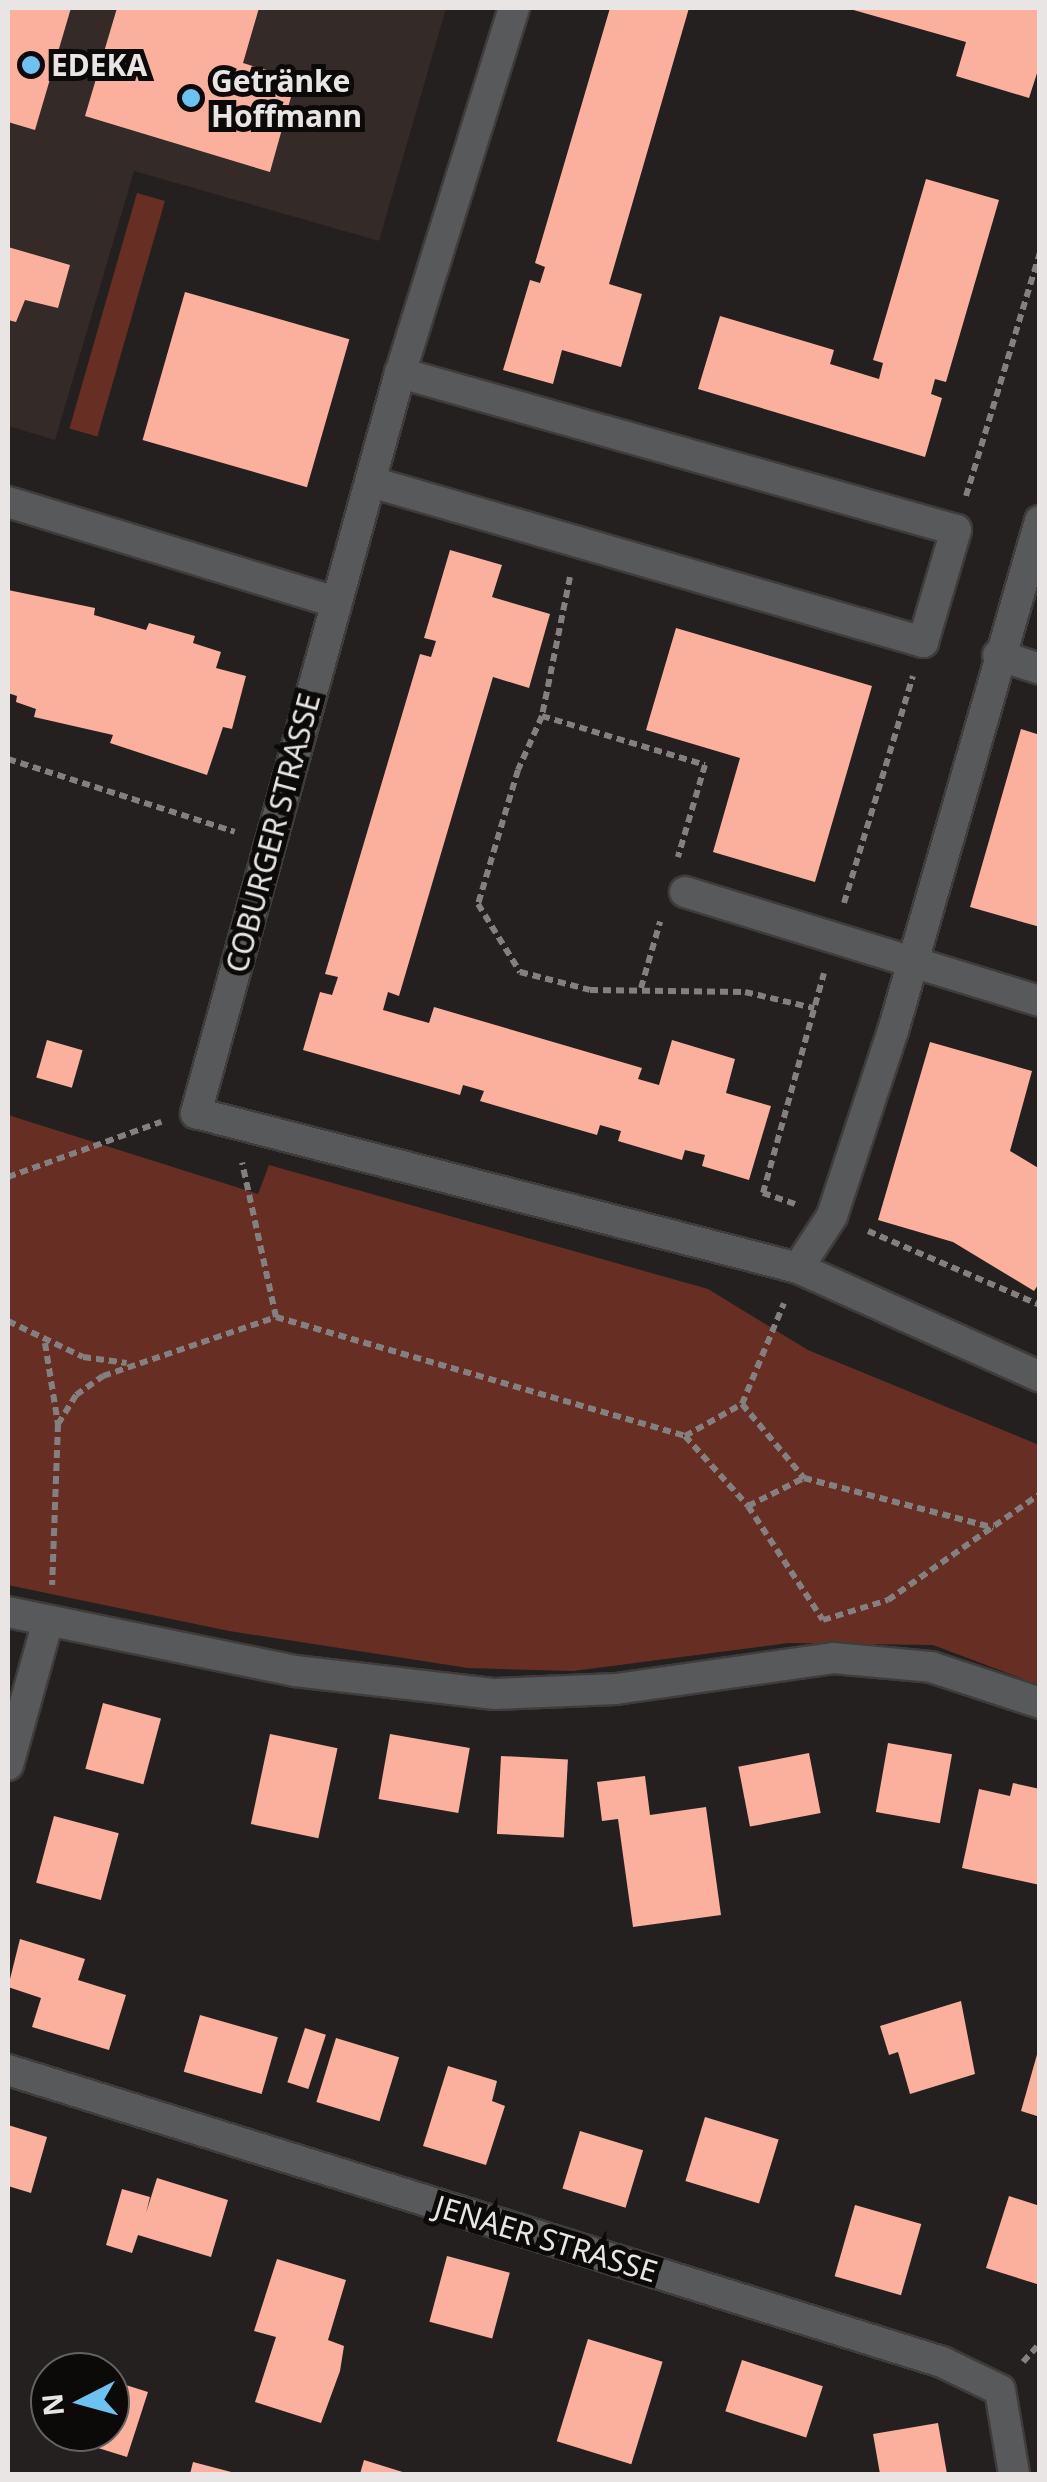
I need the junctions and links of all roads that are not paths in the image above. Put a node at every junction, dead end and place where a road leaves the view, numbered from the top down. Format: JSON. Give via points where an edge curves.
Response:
{"nodes":[{"id":1,"x":514,"y":8,"type":"edge"},
{"id":2,"x":400,"y":373,"type":"junction"},
{"id":3,"x":370,"y":482,"type":"junction"},
{"id":4,"x":8,"y":502,"type":"edge"},
{"id":5,"x":1040,"y":521,"type":"edge"},
{"id":6,"x":1034,"y":565,"type":"edge"},
{"id":7,"x":336,"y":602,"type":"junction"},
{"id":8,"x":998,"y":655,"type":"junction"},
{"id":9,"x":1040,"y":669,"type":"edge"},
{"id":10,"x":674,"y":889,"type":"road end"},
{"id":11,"x":913,"y":958,"type":"junction"},
{"id":12,"x":1040,"y":1001,"type":"edge"},
{"id":13,"x":798,"y":1268,"type":"junction"},
{"id":14,"x":1040,"y":1377,"type":"edge"},
{"id":15,"x":8,"y":1612,"type":"edge"},
{"id":16,"x":48,"y":1621,"type":"junction"},
{"id":17,"x":1040,"y":1703,"type":"edge"},
{"id":18,"x":8,"y":1765,"type":"edge"},
{"id":19,"x":8,"y":2070,"type":"edge"},
{"id":20,"x":1014,"y":2474,"type":"edge"}],
"edges":[{"from":1,"to":2,"type":"street","name":"COBURGER STRASSE"},
{"from":2,"to":3,"type":"street","name":"COBURGER STRASSE"},
{"from":2,"to":3,"type":"street","via":[[956,530],[923,642]]},
{"from":3,"to":7,"type":"street","name":"COBURGER STRASSE"},
{"from":4,"to":7,"type":"street"},
{"from":5,"to":6,"type":"street"},
{"from":6,"to":8,"type":"street"},
{"from":7,"to":13,"type":"street","name":"COBURGER STRASSE","via":[[196,1113]]},
{"from":8,"to":9,"type":"street"},
{"from":8,"to":11,"type":"street"},
{"from":10,"to":11,"type":"street"},
{"from":11,"to":12,"type":"street"},
{"from":11,"to":13,"type":"street","via":[[832,1216]]},
{"from":13,"to":14,"type":"street"},
{"from":15,"to":16,"type":"street"},
{"from":16,"to":17,"type":"street","via":[[295,1671],[495,1694],[616,1689],[834,1658],[930,1667]]},
{"from":16,"to":18,"type":"street"},
{"from":19,"to":20,"type":"street","name":"JENAER STRASSE","via":[[942,2362],[1000,2390]]}]}
